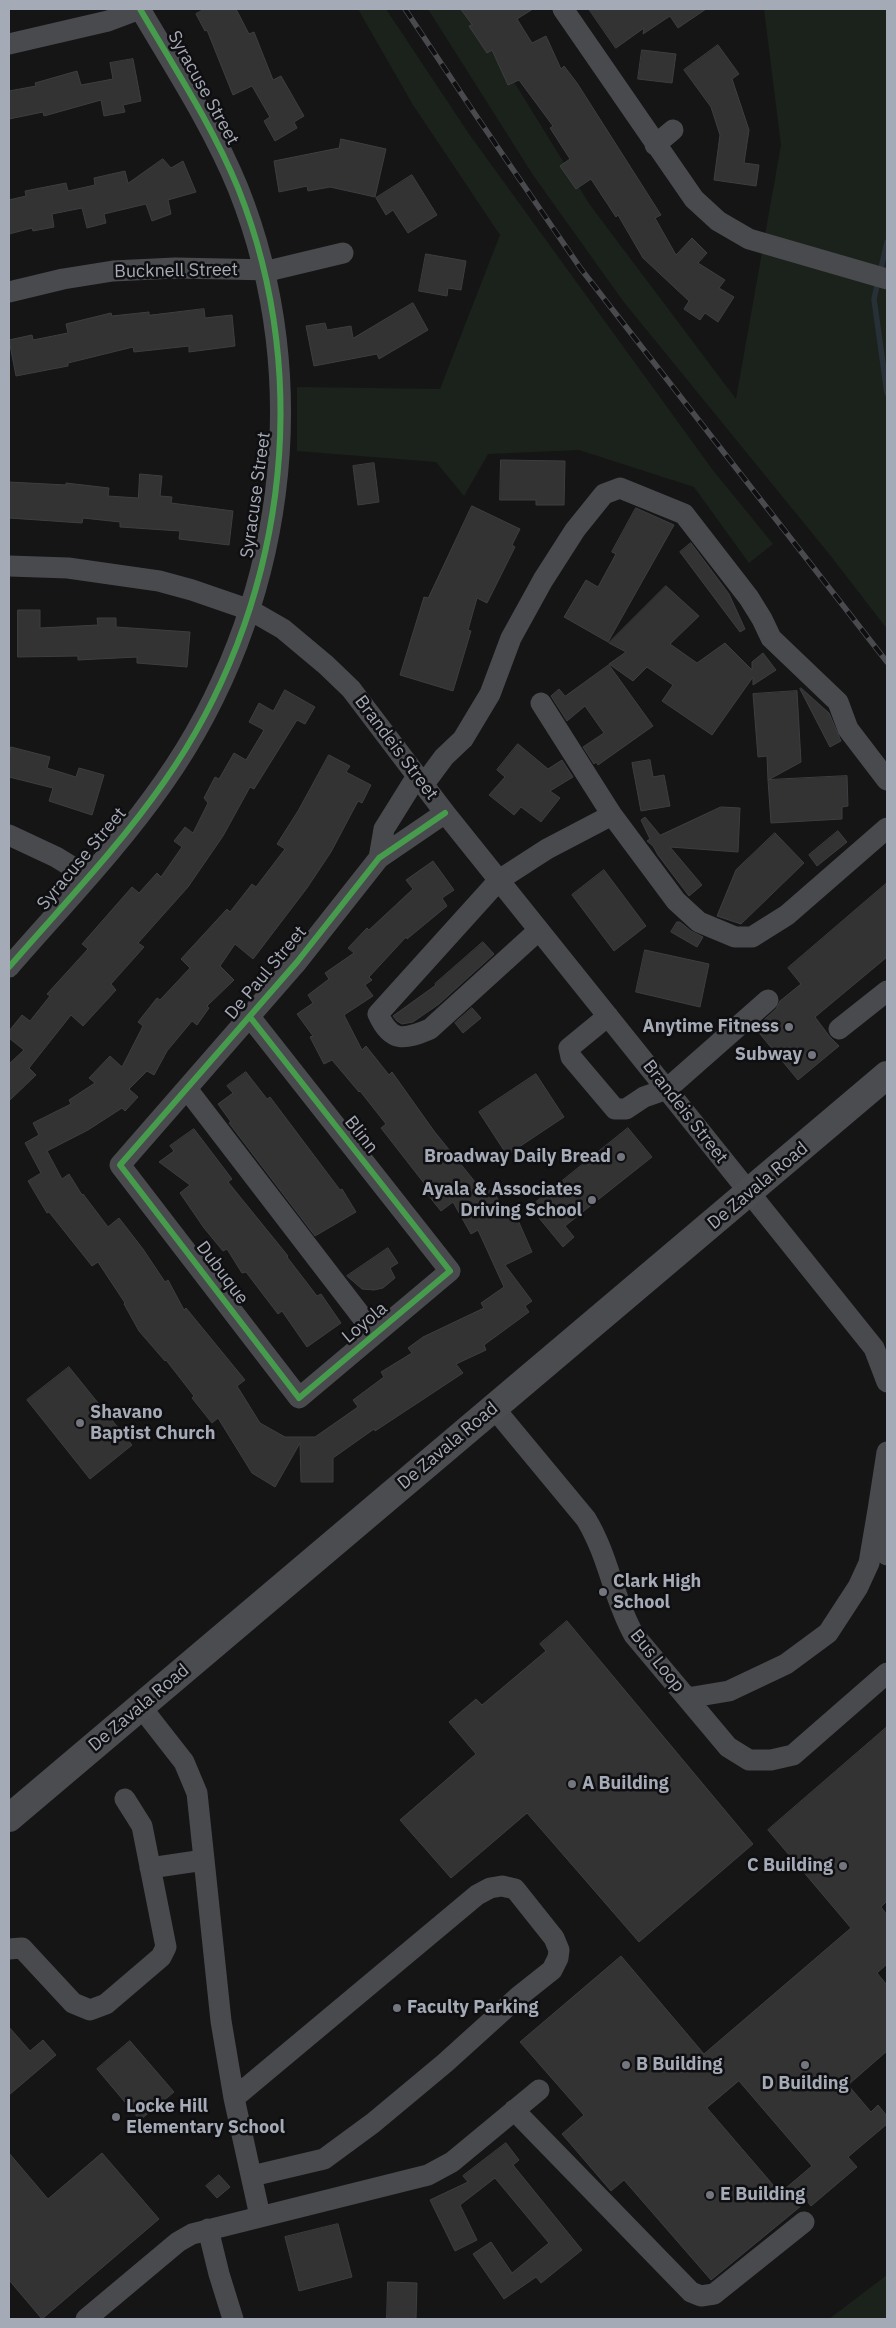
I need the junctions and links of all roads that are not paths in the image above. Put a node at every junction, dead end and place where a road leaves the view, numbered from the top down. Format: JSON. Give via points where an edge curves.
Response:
{"nodes":[{"id":1,"x":140,"y":9,"type":"edge"},
{"id":2,"x":563,"y":9,"type":"edge"},
{"id":3,"x":9,"y":44,"type":"edge"},
{"id":4,"x":673,"y":130,"type":"dead end"},
{"id":5,"x":656,"y":145,"type":"junction"},
{"id":6,"x":343,"y":253,"type":"dead end"},
{"id":7,"x":263,"y":270,"type":"junction"},
{"id":8,"x":887,"y":279,"type":"edge"},
{"id":9,"x":9,"y":292,"type":"edge"},
{"id":10,"x":9,"y":566,"type":"edge"},
{"id":11,"x":250,"y":610,"type":"junction"},
{"id":12,"x":541,"y":703,"type":"dead end"},
{"id":13,"x":421,"y":780,"type":"junction"},
{"id":14,"x":887,"y":780,"type":"edge"},
{"id":15,"x":445,"y":813,"type":"junction"},
{"id":16,"x":612,"y":814,"type":"junction"},
{"id":17,"x":887,"y":828,"type":"edge"},
{"id":18,"x":9,"y":835,"type":"edge"},
{"id":19,"x":379,"y":858,"type":"junction"},
{"id":20,"x":87,"y":876,"type":"junction"},
{"id":21,"x":499,"y":880,"type":"junction"},
{"id":22,"x":539,"y":930,"type":"junction"},
{"id":23,"x":9,"y":967,"type":"edge"},
{"id":24,"x":887,"y":991,"type":"edge"},
{"id":25,"x":768,"y":1000,"type":"dead end"},
{"id":26,"x":608,"y":1016,"type":"junction"},
{"id":27,"x":250,"y":1017,"type":"junction"},
{"id":28,"x":839,"y":1030,"type":"dead end"},
{"id":29,"x":887,"y":1075,"type":"edge"},
{"id":30,"x":667,"y":1089,"type":"junction"},
{"id":31,"x":186,"y":1090,"type":"junction"},
{"id":32,"x":120,"y":1165,"type":"joint"},
{"id":33,"x":750,"y":1194,"type":"junction"},
{"id":34,"x":450,"y":1272,"type":"joint"},
{"id":35,"x":375,"y":1334,"type":"junction"},
{"id":36,"x":887,"y":1382,"type":"edge"},
{"id":37,"x":299,"y":1398,"type":"joint"},
{"id":38,"x":494,"y":1408,"type":"junction"},
{"id":39,"x":887,"y":1452,"type":"edge"},
{"id":40,"x":878,"y":1510,"type":"junction"},
{"id":41,"x":887,"y":1555,"type":"edge"},
{"id":42,"x":887,"y":1673,"type":"edge"},
{"id":43,"x":687,"y":1698,"type":"junction"},
{"id":44,"x":141,"y":1707,"type":"junction"},
{"id":45,"x":125,"y":1799,"type":"dead end"},
{"id":46,"x":9,"y":1818,"type":"edge"},
{"id":47,"x":204,"y":1860,"type":"junction"},
{"id":48,"x":150,"y":1868,"type":"junction"},
{"id":49,"x":9,"y":1949,"type":"edge"},
{"id":50,"x":539,"y":2090,"type":"dead end"},
{"id":51,"x":234,"y":2098,"type":"junction"},
{"id":52,"x":514,"y":2110,"type":"junction"},
{"id":53,"x":252,"y":2176,"type":"junction"},
{"id":54,"x":260,"y":2216,"type":"junction"},
{"id":55,"x":804,"y":2222,"type":"dead end"},
{"id":56,"x":208,"y":2229,"type":"junction"},
{"id":57,"x":86,"y":2319,"type":"edge"},
{"id":58,"x":233,"y":2319,"type":"edge"}],
"edges":[{"from":1,"to":3,"type":"street","via":[[108,21]]},
{"from":1,"to":7,"type":"street","name":"Syracuse Street","via":[[227,162],[250,222]]},
{"from":2,"to":5,"type":"street"},
{"from":4,"to":5,"type":"street"},
{"from":5,"to":8,"type":"street","via":[[694,199],[718,221],[749,238]]},
{"from":6,"to":7,"type":"street","name":"Bucknell Street"},
{"from":7,"to":9,"type":"street","name":"Bucknell Street","via":[[113,270]]},
{"from":7,"to":11,"type":"street","name":"Syracuse Street","via":[[278,347],[281,442],[269,542]]},
{"from":10,"to":11,"type":"street","name":"Brandeis Street","via":[[68,568],[159,581]]},
{"from":11,"to":13,"type":"street","name":"Brandeis Street","via":[[283,629],[351,689]]},
{"from":11,"to":20,"type":"street","name":"Syracuse Street","via":[[229,669],[199,727],[164,782]]},
{"from":12,"to":16,"type":"street"},
{"from":13,"to":14,"type":"street","name":"De Paul Street","via":[[463,739],[490,694],[511,638],[542,580],[575,530],[604,494],[620,488],[684,514],[749,598],[771,638],[838,702],[848,729]]},
{"from":13,"to":15,"type":"street","name":"Brandeis Street"},
{"from":13,"to":19,"type":"street","name":"De Paul Street","via":[[384,829]]},
{"from":15,"to":19,"type":"street","name":"De Paul Street"},
{"from":15,"to":21,"type":"street","name":"Brandeis Street"},
{"from":16,"to":17,"type":"street","via":[[676,901],[700,922],[736,937],[752,937],[787,915]]},
{"from":16,"to":21,"type":"street","via":[[547,849]]},
{"from":18,"to":20,"type":"street"},
{"from":19,"to":27,"type":"street","name":"De Paul Street"},
{"from":20,"to":23,"type":"street","name":"Syracuse Street"},
{"from":21,"to":22,"type":"street","name":"Brandeis Street"},
{"from":21,"to":22,"type":"street","via":[[378,1014],[383,1025],[392,1036],[408,1039],[430,1029]]},
{"from":22,"to":26,"type":"street","name":"Brandeis Street"},
{"from":24,"to":28,"type":"street"},
{"from":25,"to":30,"type":"street"},
{"from":26,"to":30,"type":"street","name":"Brandeis Street"},
{"from":26,"to":30,"type":"street","via":[[569,1048],[571,1058],[615,1109],[626,1109],[644,1097]]},
{"from":27,"to":31,"type":"street","name":"De Paul Street"},
{"from":27,"to":34,"type":"street","name":"Blinn"},
{"from":29,"to":33,"type":"main road","name":"De Zavala Road"},
{"from":30,"to":33,"type":"street","name":"Brandeis Street"},
{"from":31,"to":32,"type":"street","name":"De Paul Street"},
{"from":31,"to":35,"type":"street"},
{"from":32,"to":37,"type":"street","name":"Dubuque"},
{"from":33,"to":36,"type":"street","name":"Brandeis Street","via":[[874,1348]]},
{"from":33,"to":38,"type":"main road","name":"De Zavala Road"},
{"from":34,"to":35,"type":"street","name":"Loyola"},
{"from":35,"to":37,"type":"street","name":"Loyola"},
{"from":38,"to":43,"type":"street","name":"Bus Loop","via":[[586,1520],[606,1559],[623,1617],[634,1635]]},
{"from":38,"to":44,"type":"main road","name":"De Zavala Road"},
{"from":39,"to":40,"type":"street"},
{"from":40,"to":41,"type":"street"},
{"from":40,"to":43,"type":"street","via":[[869,1563],[858,1587],[828,1633],[786,1664],[729,1690]]},
{"from":42,"to":43,"type":"street","name":"Bus Loop","via":[[793,1755],[771,1760],[749,1760],[728,1747]]},
{"from":44,"to":46,"type":"main road","name":"De Zavala Road"},
{"from":44,"to":47,"type":"street","via":[[184,1762],[197,1793]]},
{"from":45,"to":48,"type":"street","via":[[142,1826]]},
{"from":47,"to":48,"type":"street"},
{"from":47,"to":51,"type":"street"},
{"from":48,"to":49,"type":"street","via":[[166,1947],[161,1957],[106,2004],[90,2010],[73,2003],[22,1948]]},
{"from":50,"to":52,"type":"street"},
{"from":51,"to":53,"type":"street"},
{"from":51,"to":53,"type":"street","via":[[477,1895],[490,1888],[516,1889],[554,1938],[559,1950],[552,1970],[373,2123],[324,2159]]},
{"from":52,"to":54,"type":"street","via":[[452,2162],[428,2174]]},
{"from":52,"to":55,"type":"street","via":[[691,2292],[701,2296],[714,2294]]},
{"from":53,"to":54,"type":"street"},
{"from":54,"to":56,"type":"street"},
{"from":56,"to":57,"type":"street","via":[[178,2242]]},
{"from":56,"to":58,"type":"street"}]}
